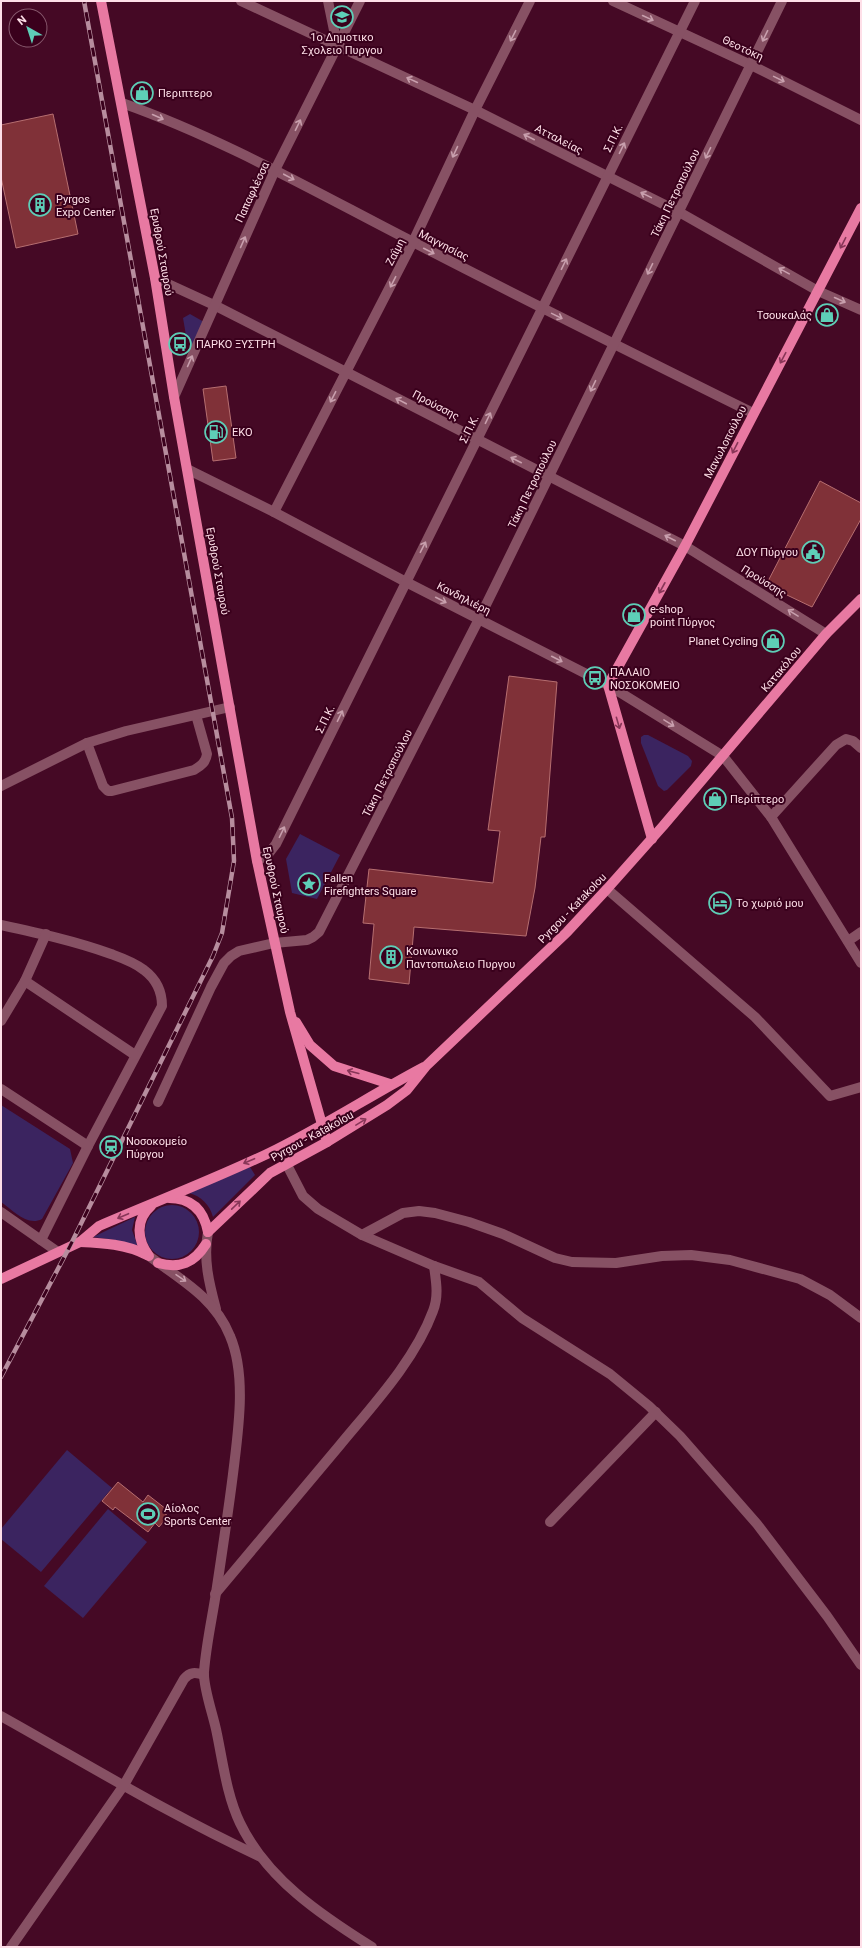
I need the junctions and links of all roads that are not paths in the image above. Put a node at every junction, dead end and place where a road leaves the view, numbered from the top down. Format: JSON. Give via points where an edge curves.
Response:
{"nodes":[{"id":1,"x":101,"y":1,"type":"edge"},
{"id":2,"x":241,"y":1,"type":"edge"},
{"id":3,"x":328,"y":1,"type":"edge"},
{"id":4,"x":360,"y":1,"type":"edge"},
{"id":5,"x":530,"y":1,"type":"edge"},
{"id":6,"x":613,"y":1,"type":"edge"},
{"id":7,"x":695,"y":1,"type":"edge"},
{"id":8,"x":782,"y":1,"type":"edge"},
{"id":9,"x":680,"y":32,"type":"junction"},
{"id":10,"x":337,"y":45,"type":"junction"},
{"id":11,"x":751,"y":65,"type":"junction"},
{"id":12,"x":122,"y":103,"type":"junction"},
{"id":13,"x":475,"y":110,"type":"junction"},
{"id":14,"x":861,"y":120,"type":"edge"},
{"id":15,"x":275,"y":170,"type":"junction"},
{"id":16,"x":608,"y":176,"type":"junction"},
{"id":17,"x":861,"y":208,"type":"edge"},
{"id":18,"x":679,"y":212,"type":"junction"},
{"id":19,"x":413,"y":242,"type":"junction"},
{"id":20,"x":155,"y":278,"type":"junction"},
{"id":21,"x":818,"y":291,"type":"junction"},
{"id":22,"x":214,"y":305,"type":"junction"},
{"id":23,"x":542,"y":309,"type":"junction"},
{"id":24,"x":861,"y":310,"type":"edge"},
{"id":25,"x":614,"y":344,"type":"junction"},
{"id":26,"x":346,"y":372,"type":"junction"},
{"id":27,"x":174,"y":397,"type":"junction"},
{"id":28,"x":753,"y":413,"type":"junction"},
{"id":29,"x":477,"y":440,"type":"junction"},
{"id":30,"x":188,"y":470,"type":"junction"},
{"id":31,"x":549,"y":476,"type":"junction"},
{"id":32,"x":274,"y":512,"type":"junction"},
{"id":33,"x":685,"y":546,"type":"junction"},
{"id":34,"x":406,"y":582,"type":"junction"},
{"id":35,"x":861,"y":599,"type":"edge"},
{"id":36,"x":479,"y":619,"type":"junction"},
{"id":37,"x":826,"y":634,"type":"junction"},
{"id":38,"x":608,"y":685,"type":"junction"},
{"id":39,"x":230,"y":706,"type":"junction"},
{"id":40,"x":196,"y":714,"type":"junction"},
{"id":41,"x":87,"y":743,"type":"junction"},
{"id":42,"x":861,"y":748,"type":"edge"},
{"id":43,"x":723,"y":756,"type":"junction"},
{"id":44,"x":1,"y":786,"type":"edge"},
{"id":45,"x":771,"y":816,"type":"junction"},
{"id":46,"x":652,"y":839,"type":"junction"},
{"id":47,"x":257,"y":861,"type":"junction"},
{"id":48,"x":607,"y":889,"type":"junction"},
{"id":49,"x":1,"y":925,"type":"edge"},
{"id":50,"x":861,"y":932,"type":"edge"},
{"id":51,"x":46,"y":934,"type":"junction"},
{"id":52,"x":848,"y":941,"type":"junction"},
{"id":53,"x":274,"y":943,"type":"junction"},
{"id":54,"x":861,"y":963,"type":"edge"},
{"id":55,"x":25,"y":981,"type":"junction"},
{"id":56,"x":290,"y":1012,"type":"junction"},
{"id":57,"x":1,"y":1021,"type":"edge"},
{"id":58,"x":135,"y":1055,"type":"junction"},
{"id":59,"x":427,"y":1065,"type":"junction"},
{"id":60,"x":390,"y":1084,"type":"junction"},
{"id":61,"x":861,"y":1087,"type":"edge"},
{"id":62,"x":1,"y":1088,"type":"edge"},
{"id":63,"x":158,"y":1102,"type":"dead end"},
{"id":64,"x":322,"y":1125,"type":"junction"},
{"id":65,"x":328,"y":1142,"type":"junction"},
{"id":66,"x":88,"y":1146,"type":"junction"},
{"id":67,"x":286,"y":1163,"type":"junction"},
{"id":68,"x":159,"y":1201,"type":"junction"},
{"id":69,"x":1,"y":1212,"type":"edge"},
{"id":70,"x":208,"y":1232,"type":"junction"},
{"id":71,"x":362,"y":1235,"type":"junction"},
{"id":72,"x":41,"y":1240,"type":"junction"},
{"id":73,"x":80,"y":1242,"type":"junction"},
{"id":74,"x":206,"y":1244,"type":"junction"},
{"id":75,"x":58,"y":1252,"type":"junction"},
{"id":76,"x":149,"y":1256,"type":"junction"},
{"id":77,"x":158,"y":1263,"type":"junction"},
{"id":78,"x":434,"y":1266,"type":"junction"},
{"id":79,"x":1,"y":1279,"type":"edge"},
{"id":80,"x":216,"y":1311,"type":"junction"},
{"id":81,"x":861,"y":1318,"type":"edge"},
{"id":82,"x":656,"y":1412,"type":"junction"},
{"id":83,"x":550,"y":1522,"type":"dead end"},
{"id":84,"x":215,"y":1594,"type":"junction"},
{"id":85,"x":861,"y":1665,"type":"edge"},
{"id":86,"x":204,"y":1674,"type":"junction"},
{"id":87,"x":1,"y":1716,"type":"edge"},
{"id":88,"x":124,"y":1785,"type":"junction"},
{"id":89,"x":261,"y":1857,"type":"junction"},
{"id":90,"x":12,"y":1947,"type":"edge"},
{"id":91,"x":372,"y":1947,"type":"edge"}],
"edges":[{"from":1,"to":12,"type":"main road","name":"Ερυθρού Σταυρού"},
{"from":2,"to":10,"type":"street","name":"Ατταλείας"},
{"from":3,"to":10,"type":"street"},
{"from":4,"to":10,"type":"street","name":"Παπαφλέσσα"},
{"from":5,"to":13,"type":"street","name":"Ζαΐμη","one_way":true},
{"from":6,"to":9,"type":"street","name":"Θεοτόκη","one_way":true},
{"from":7,"to":9,"type":"street","name":"Σ.Π.Κ."},
{"from":8,"to":11,"type":"street","name":"Τάκη Πετροπούλου","one_way":true},
{"from":9,"to":11,"type":"street","name":"Θεοτόκη"},
{"from":16,"to":9,"type":"street","name":"Σ.Π.Κ.","one_way":true},
{"from":13,"to":10,"type":"street","name":"Ατταλείας","one_way":true},
{"from":15,"to":10,"type":"street","name":"Παπαφλέσσα","one_way":true},
{"from":11,"to":14,"type":"street","name":"Θεοτόκη","one_way":true},
{"from":11,"to":18,"type":"street","name":"Τάκη Πετροπούλου","one_way":true},
{"from":12,"to":15,"type":"street","name":"Μαγνησίας","one_way":true,"via":[[150,113]]},
{"from":12,"to":20,"type":"main road","name":"Ερυθρού Σταυρού"},
{"from":16,"to":13,"type":"street","name":"Ατταλείας","one_way":true},
{"from":13,"to":19,"type":"street","name":"Ζαΐμη","one_way":true},
{"from":15,"to":19,"type":"street","name":"Μαγνησίας","one_way":true},
{"from":22,"to":15,"type":"street","name":"Παπαφλέσσα","one_way":true},
{"from":18,"to":16,"type":"street","name":"Ατταλείας","one_way":true},
{"from":23,"to":16,"type":"street","name":"Σ.Π.Κ.","one_way":true},
{"from":17,"to":21,"type":"main road","name":"Μανωλοπούλου","one_way":true},
{"from":21,"to":18,"type":"street","name":"Ατταλείας","one_way":true},
{"from":18,"to":25,"type":"street","name":"Τάκη Πετροπούλου","one_way":true},
{"from":19,"to":23,"type":"street","name":"Μαγνησίας","one_way":true},
{"from":19,"to":26,"type":"street","name":"Ζαΐμη","one_way":true},
{"from":20,"to":22,"type":"street","name":"Προύσσης"},
{"from":20,"to":27,"type":"main road","name":"Ερυθρού Σταυρού"},
{"from":21,"to":24,"type":"street","name":"Ατταλείας","one_way":true},
{"from":21,"to":28,"type":"main road","name":"Μανωλοπούλου","one_way":true},
{"from":22,"to":26,"type":"street","name":"Προύσσης"},
{"from":27,"to":22,"type":"street","name":"Παπαφλέσσα","one_way":true},
{"from":23,"to":25,"type":"street","name":"Μαγνησίας","one_way":true},
{"from":29,"to":23,"type":"street","name":"Σ.Π.Κ.","one_way":true},
{"from":25,"to":28,"type":"street","name":"Μαγνησίας"},
{"from":25,"to":31,"type":"street","name":"Τάκη Πετροπούλου","one_way":true},
{"from":29,"to":26,"type":"street","name":"Προύσσης","one_way":true},
{"from":26,"to":32,"type":"street","name":"Ζαΐμη","one_way":true},
{"from":27,"to":30,"type":"main road","name":"Ερυθρού Σταυρού"},
{"from":28,"to":33,"type":"main road","name":"Μανωλοπούλου","one_way":true},
{"from":31,"to":29,"type":"street","name":"Προύσσης","one_way":true},
{"from":34,"to":29,"type":"street","name":"Σ.Π.Κ.","one_way":true},
{"from":30,"to":32,"type":"street","name":"Κανδηλιέρη"},
{"from":30,"to":39,"type":"main road","name":"Ερυθρού Σταυρού"},
{"from":33,"to":31,"type":"street","name":"Προύσσης","one_way":true},
{"from":31,"to":36,"type":"street","name":"Τάκη Πετροπούλου"},
{"from":32,"to":34,"type":"street","name":"Κανδηλιέρη"},
{"from":37,"to":33,"type":"street","name":"Προύσσης","one_way":true},
{"from":33,"to":38,"type":"main road","name":"Μανωλοπούλου","one_way":true},
{"from":34,"to":36,"type":"street","name":"Κανδηλιέρη","one_way":true},
{"from":47,"to":34,"type":"street","name":"Σ.Π.Κ.","one_way":true,"via":[[276,844]]},
{"from":35,"to":37,"type":"main road","name":"Κατακόλου"},
{"from":36,"to":38,"type":"street","name":"Κανδηλιέρη","one_way":true},
{"from":36,"to":53,"type":"street","name":"Τάκη Πετροπούλου","via":[[319,932],[307,940]]},
{"from":37,"to":43,"type":"main road","name":"Κατακόλου"},
{"from":38,"to":43,"type":"street","name":"Κανδηλιέρη","one_way":true},
{"from":38,"to":46,"type":"main road","one_way":true},
{"from":39,"to":40,"type":"street"},
{"from":39,"to":47,"type":"main road","name":"Ερυθρού Σταυρού"},
{"from":40,"to":41,"type":"street","via":[[126,730]]},
{"from":40,"to":41,"type":"street","via":[[207,754],[202,764],[194,770],[112,792],[103,786]]},
{"from":41,"to":44,"type":"street"},
{"from":42,"to":45,"type":"street","via":[[846,739],[836,745]]},
{"from":43,"to":45,"type":"street","name":"Κανδηλιέρη"},
{"from":43,"to":46,"type":"main road","name":"Pyrgou - Katakolou"},
{"from":45,"to":52,"type":"street","name":"Κανδηλιέρη"},
{"from":46,"to":48,"type":"main road","name":"Pyrgou - Katakolou"},
{"from":47,"to":53,"type":"main road","name":"Ερυθρού Σταυρού"},
{"from":48,"to":59,"type":"main road","name":"Pyrgou - Katakolou","via":[[556,942]]},
{"from":48,"to":61,"type":"street","via":[[755,1017],[830,1096]]},
{"from":49,"to":51,"type":"street"},
{"from":50,"to":52,"type":"street"},
{"from":51,"to":55,"type":"street"},
{"from":51,"to":58,"type":"street","via":[[128,960],[144,970],[158,985],[162,1006]]},
{"from":52,"to":54,"type":"street","name":"Κανδηλιέρη"},
{"from":53,"to":56,"type":"main road","name":"Ερυθρού Σταυρού"},
{"from":53,"to":63,"type":"street","name":"Τάκη Πετροπούλου","via":[[239,951],[224,964],[192,1026]]},
{"from":55,"to":57,"type":"street"},
{"from":55,"to":58,"type":"street"},
{"from":60,"to":56,"type":"main road","one_way":true,"via":[[334,1066],[310,1044]]},
{"from":56,"to":64,"type":"main road","name":"Ερυθρού Σταυρού"},
{"from":58,"to":66,"type":"street"},
{"from":59,"to":60,"type":"main road","name":"Pyrgou - Katakolou"},
{"from":65,"to":59,"type":"main road","name":"Pyrgou - Katakolou","one_way":true,"via":[[407,1090]]},
{"from":60,"to":64,"type":"main road","name":"Pyrgou - Katakolou"},
{"from":62,"to":66,"type":"street"},
{"from":64,"to":65,"type":"main road","name":"Ερυθρού Σταυρού"},
{"from":64,"to":68,"type":"main road","name":"Pyrgou - Katakolou","one_way":true,"via":[[266,1154]]},
{"from":65,"to":67,"type":"main road","name":"Pyrgou - Katakolou"},
{"from":66,"to":72,"type":"street"},
{"from":70,"to":67,"type":"main road","name":"Pyrgou - Katakolou","one_way":true,"via":[[270,1173]]},
{"from":67,"to":71,"type":"street","via":[[303,1196],[318,1209]]},
{"from":68,"to":70,"type":"main road","name":"Pyrgou - Katakolou","via":[[170,1198],[192,1203],[206,1221]]},
{"from":68,"to":73,"type":"main road","name":"Pyrgou - Katakolou","one_way":true,"via":[[99,1226]]},
{"from":68,"to":76,"type":"main road","name":"Pyrgou - Katakolou","via":[[150,1207],[139,1226],[141,1242]]},
{"from":69,"to":72,"type":"street"},
{"from":70,"to":74,"type":"street"},
{"from":71,"to":78,"type":"street"},
{"from":71,"to":81,"type":"street","via":[[403,1213],[419,1210],[469,1222],[503,1234],[555,1258],[572,1262],[616,1263],[662,1256],[691,1255],[730,1260],[800,1279],[830,1295]]},
{"from":72,"to":75,"type":"street"},
{"from":73,"to":75,"type":"main road","name":"Pyrgou - Katakolou"},
{"from":73,"to":76,"type":"main road","name":"Pyrgou - Katakolou","via":[[123,1246]]},
{"from":74,"to":77,"type":"main road","via":[[200,1254],[191,1261],[175,1266]]},
{"from":74,"to":80,"type":"street","via":[[206,1266]]},
{"from":75,"to":79,"type":"main road","name":"Pyrgou - Katakolou"},
{"from":76,"to":77,"type":"street"},
{"from":77,"to":80,"type":"street","one_way":true,"via":[[186,1281]]},
{"from":78,"to":82,"type":"street","via":[[479,1282],[522,1318],[610,1374]]},
{"from":78,"to":84,"type":"street","via":[[437,1291],[434,1309],[411,1354],[366,1413]]},
{"from":80,"to":84,"type":"street","via":[[231,1336],[236,1355],[239,1399],[238,1432]]},
{"from":82,"to":83,"type":"street"},
{"from":82,"to":85,"type":"street","via":[[685,1441],[757,1524]]},
{"from":84,"to":86,"type":"street"},
{"from":86,"to":88,"type":"street","via":[[191,1673],[184,1679]]},
{"from":86,"to":89,"type":"street","via":[[227,1781],[240,1822]]},
{"from":87,"to":88,"type":"street"},
{"from":88,"to":89,"type":"street","via":[[230,1843]]},
{"from":88,"to":90,"type":"street"},
{"from":89,"to":91,"type":"street","via":[[295,1894]]}]}
